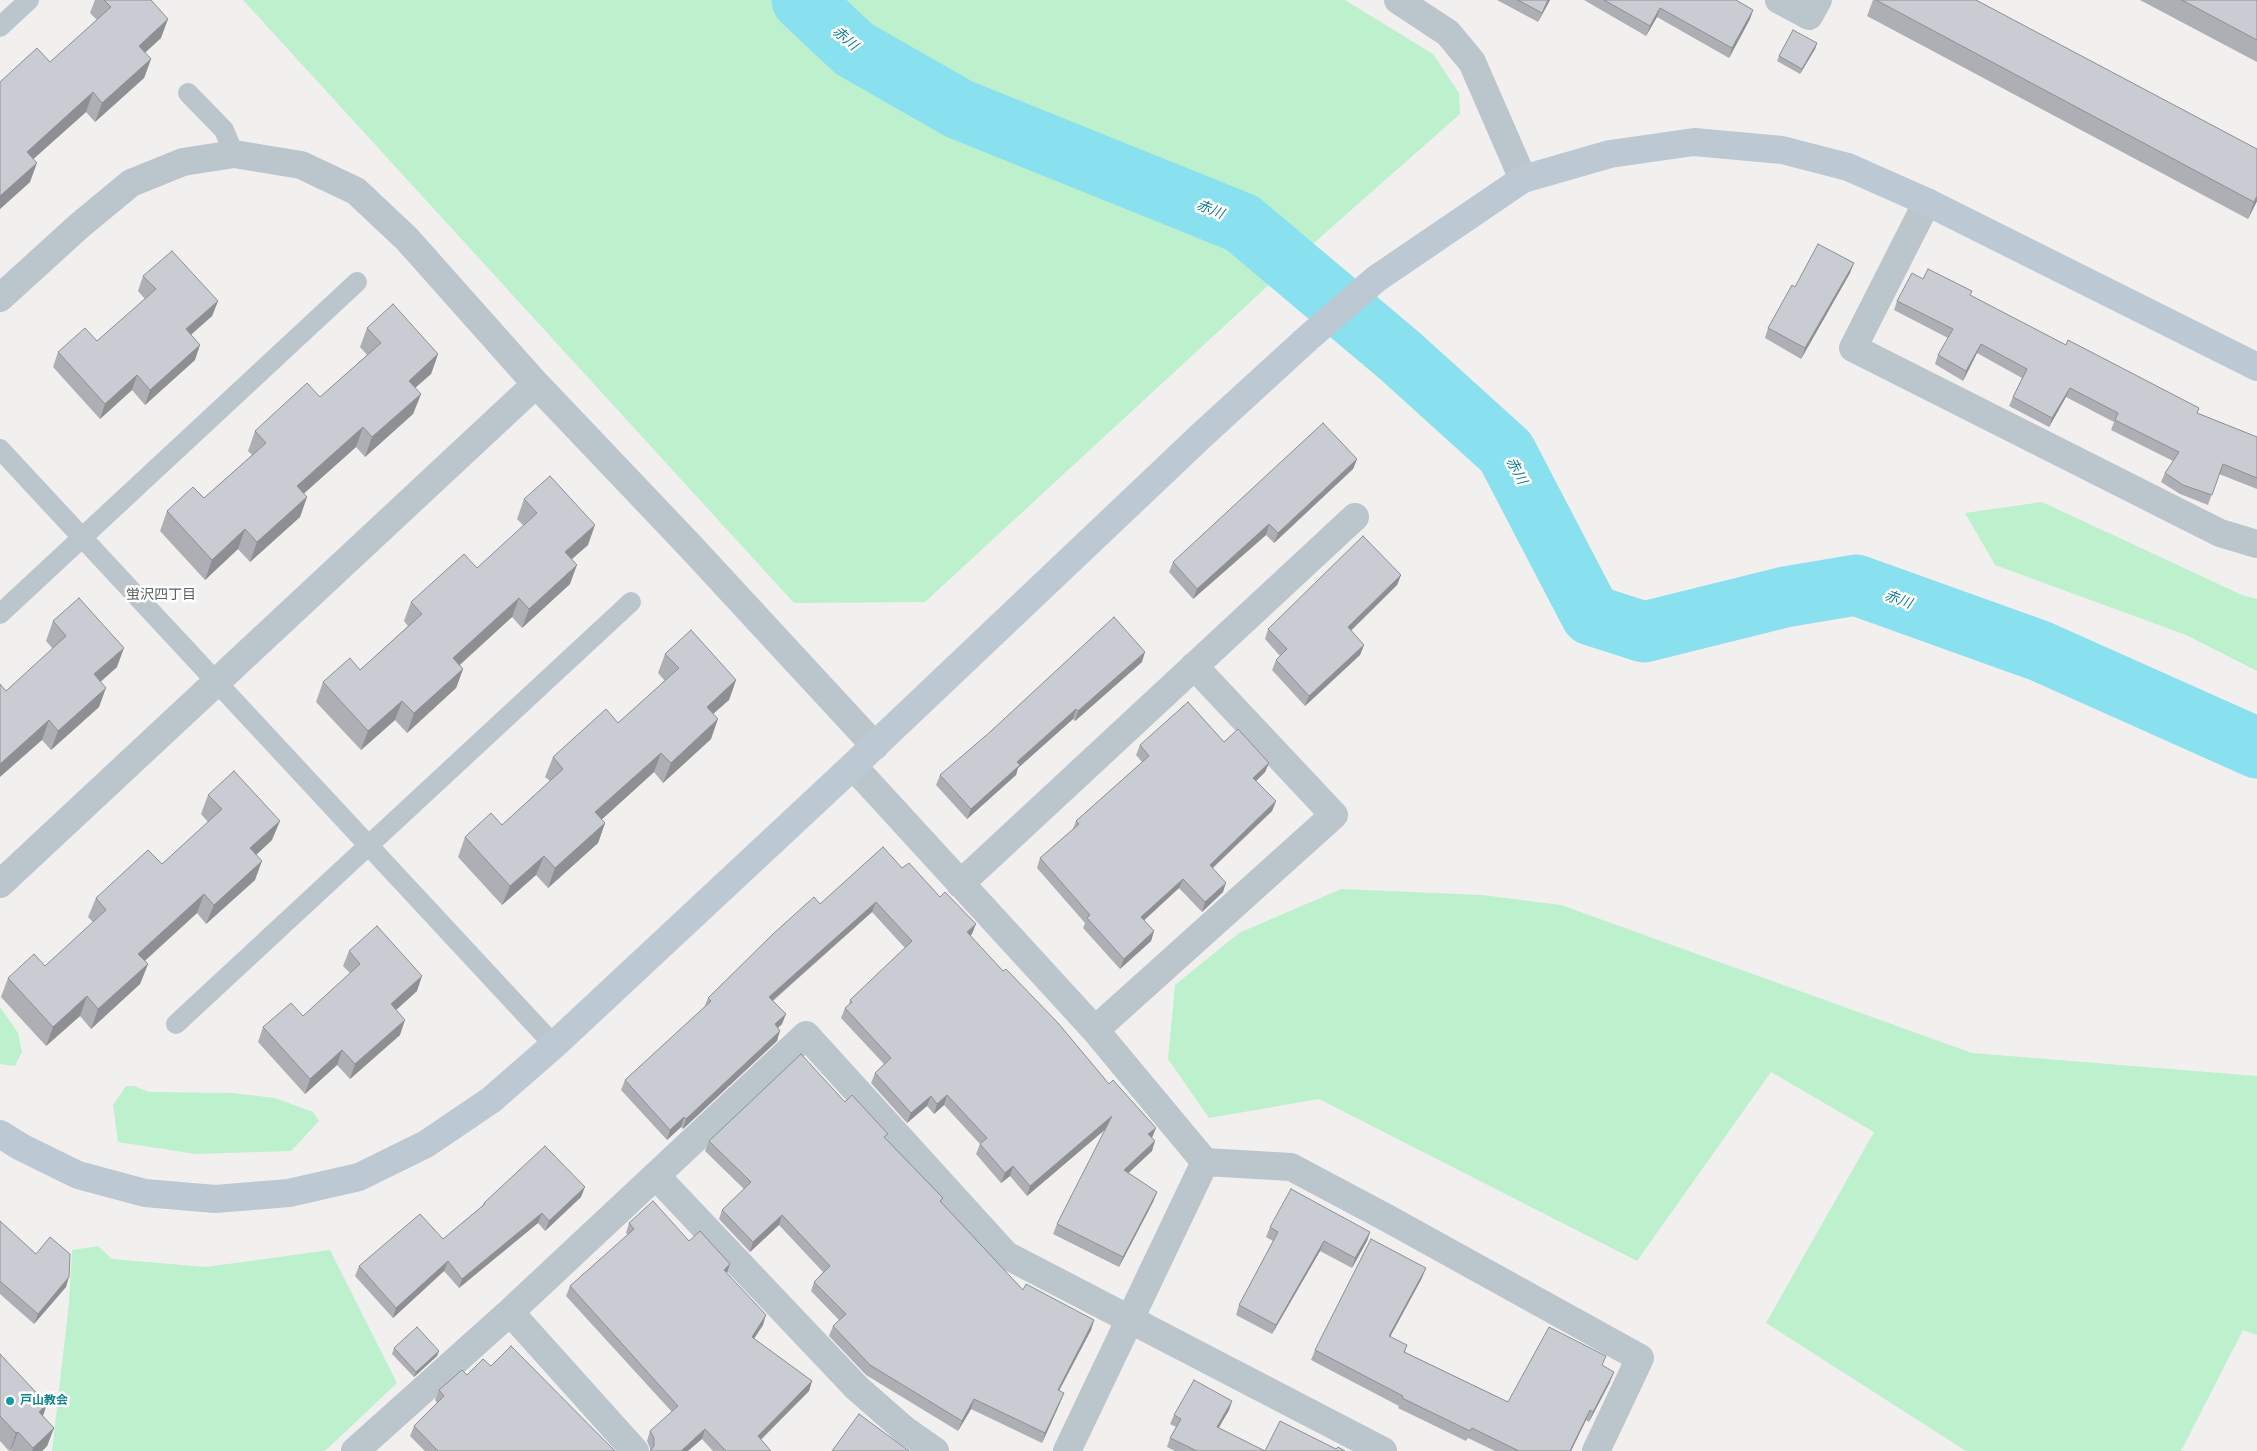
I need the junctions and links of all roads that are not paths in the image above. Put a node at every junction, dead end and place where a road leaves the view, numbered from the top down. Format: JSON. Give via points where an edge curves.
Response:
{"nodes":[{"id":1,"x":29,"y":0,"type":"edge"},
{"id":2,"x":1398,"y":0,"type":"edge"},
{"id":3,"x":1779,"y":0,"type":"edge"},
{"id":4,"x":1818,"y":0,"type":"edge"},
{"id":5,"x":0,"y":27,"type":"edge"},
{"id":6,"x":188,"y":93,"type":"dead end"},
{"id":7,"x":234,"y":154,"type":"junction"},
{"id":8,"x":1523,"y":179,"type":"junction"},
{"id":9,"x":1927,"y":202,"type":"junction"},
{"id":10,"x":357,"y":282,"type":"dead end"},
{"id":11,"x":0,"y":298,"type":"edge"},
{"id":12,"x":2257,"y":367,"type":"edge"},
{"id":13,"x":536,"y":384,"type":"junction"},
{"id":14,"x":0,"y":449,"type":"edge"},
{"id":15,"x":1355,"y":517,"type":"dead end"},
{"id":16,"x":83,"y":538,"type":"junction"},
{"id":17,"x":2257,"y":544,"type":"edge"},
{"id":18,"x":631,"y":602,"type":"dead end"},
{"id":19,"x":0,"y":614,"type":"edge"},
{"id":20,"x":1194,"y":666,"type":"junction"},
{"id":21,"x":217,"y":681,"type":"junction"},
{"id":22,"x":875,"y":746,"type":"junction"},
{"id":23,"x":853,"y":766,"type":"junction"},
{"id":24,"x":368,"y":844,"type":"junction"},
{"id":25,"x":0,"y":884,"type":"edge"},
{"id":26,"x":960,"y":884,"type":"junction"},
{"id":27,"x":176,"y":1024,"type":"dead end"},
{"id":28,"x":1095,"y":1030,"type":"junction"},
{"id":29,"x":554,"y":1045,"type":"junction"},
{"id":30,"x":0,"y":1134,"type":"edge"},
{"id":31,"x":1205,"y":1162,"type":"junction"},
{"id":32,"x":656,"y":1176,"type":"junction"},
{"id":33,"x":510,"y":1312,"type":"junction"},
{"id":34,"x":1130,"y":1320,"type":"junction"},
{"id":35,"x":362,"y":1449,"type":"edge"},
{"id":36,"x":635,"y":1451,"type":"edge"},
{"id":37,"x":935,"y":1451,"type":"edge"},
{"id":38,"x":1067,"y":1451,"type":"edge"},
{"id":39,"x":1383,"y":1451,"type":"edge"},
{"id":40,"x":1596,"y":1451,"type":"edge"}],
"edges":[{"from":1,"to":5,"type":"lane"},
{"from":2,"to":8,"type":"street","via":[[1448,33],[1472,62]]},
{"from":3,"to":4,"type":"street","via":[[1809,16]]},
{"from":6,"to":7,"type":"lane","via":[[224,130]]},
{"from":7,"to":11,"type":"street","via":[[183,162],[131,183]]},
{"from":7,"to":13,"type":"street","via":[[301,164],[356,191],[407,239]]},
{"from":8,"to":9,"type":"street","via":[[1610,154],[1694,142],[1782,150],[1848,167]]},
{"from":8,"to":22,"type":"street","via":[[1376,279],[1308,338]]},
{"from":9,"to":12,"type":"street"},
{"from":9,"to":17,"type":"street","via":[[1853,348],[2220,533]]},
{"from":10,"to":16,"type":"lane"},
{"from":13,"to":21,"type":"street"},
{"from":13,"to":22,"type":"street"},
{"from":14,"to":16,"type":"lane"},
{"from":15,"to":20,"type":"street"},
{"from":16,"to":19,"type":"lane"},
{"from":16,"to":21,"type":"lane"},
{"from":18,"to":24,"type":"lane"},
{"from":20,"to":26,"type":"street"},
{"from":20,"to":28,"type":"street","via":[[1334,815]]},
{"from":21,"to":24,"type":"lane"},
{"from":21,"to":25,"type":"street"},
{"from":22,"to":23,"type":"street"},
{"from":23,"to":26,"type":"street"},
{"from":23,"to":29,"type":"street"},
{"from":24,"to":27,"type":"lane"},
{"from":24,"to":29,"type":"lane"},
{"from":26,"to":28,"type":"street"},
{"from":28,"to":31,"type":"street"},
{"from":29,"to":30,"type":"street","via":[[491,1100],[426,1144],[359,1176],[289,1193],[215,1199],[145,1193],[78,1175]]},
{"from":31,"to":34,"type":"street"},
{"from":31,"to":40,"type":"street","via":[[1291,1167],[1640,1358]]},
{"from":32,"to":33,"type":"street"},
{"from":32,"to":34,"type":"street","via":[[806,1036],[1006,1255]]},
{"from":32,"to":37,"type":"street","via":[[857,1388],[905,1430]]},
{"from":33,"to":35,"type":"street"},
{"from":33,"to":36,"type":"street"},
{"from":34,"to":38,"type":"street"},
{"from":34,"to":39,"type":"street"}]}
